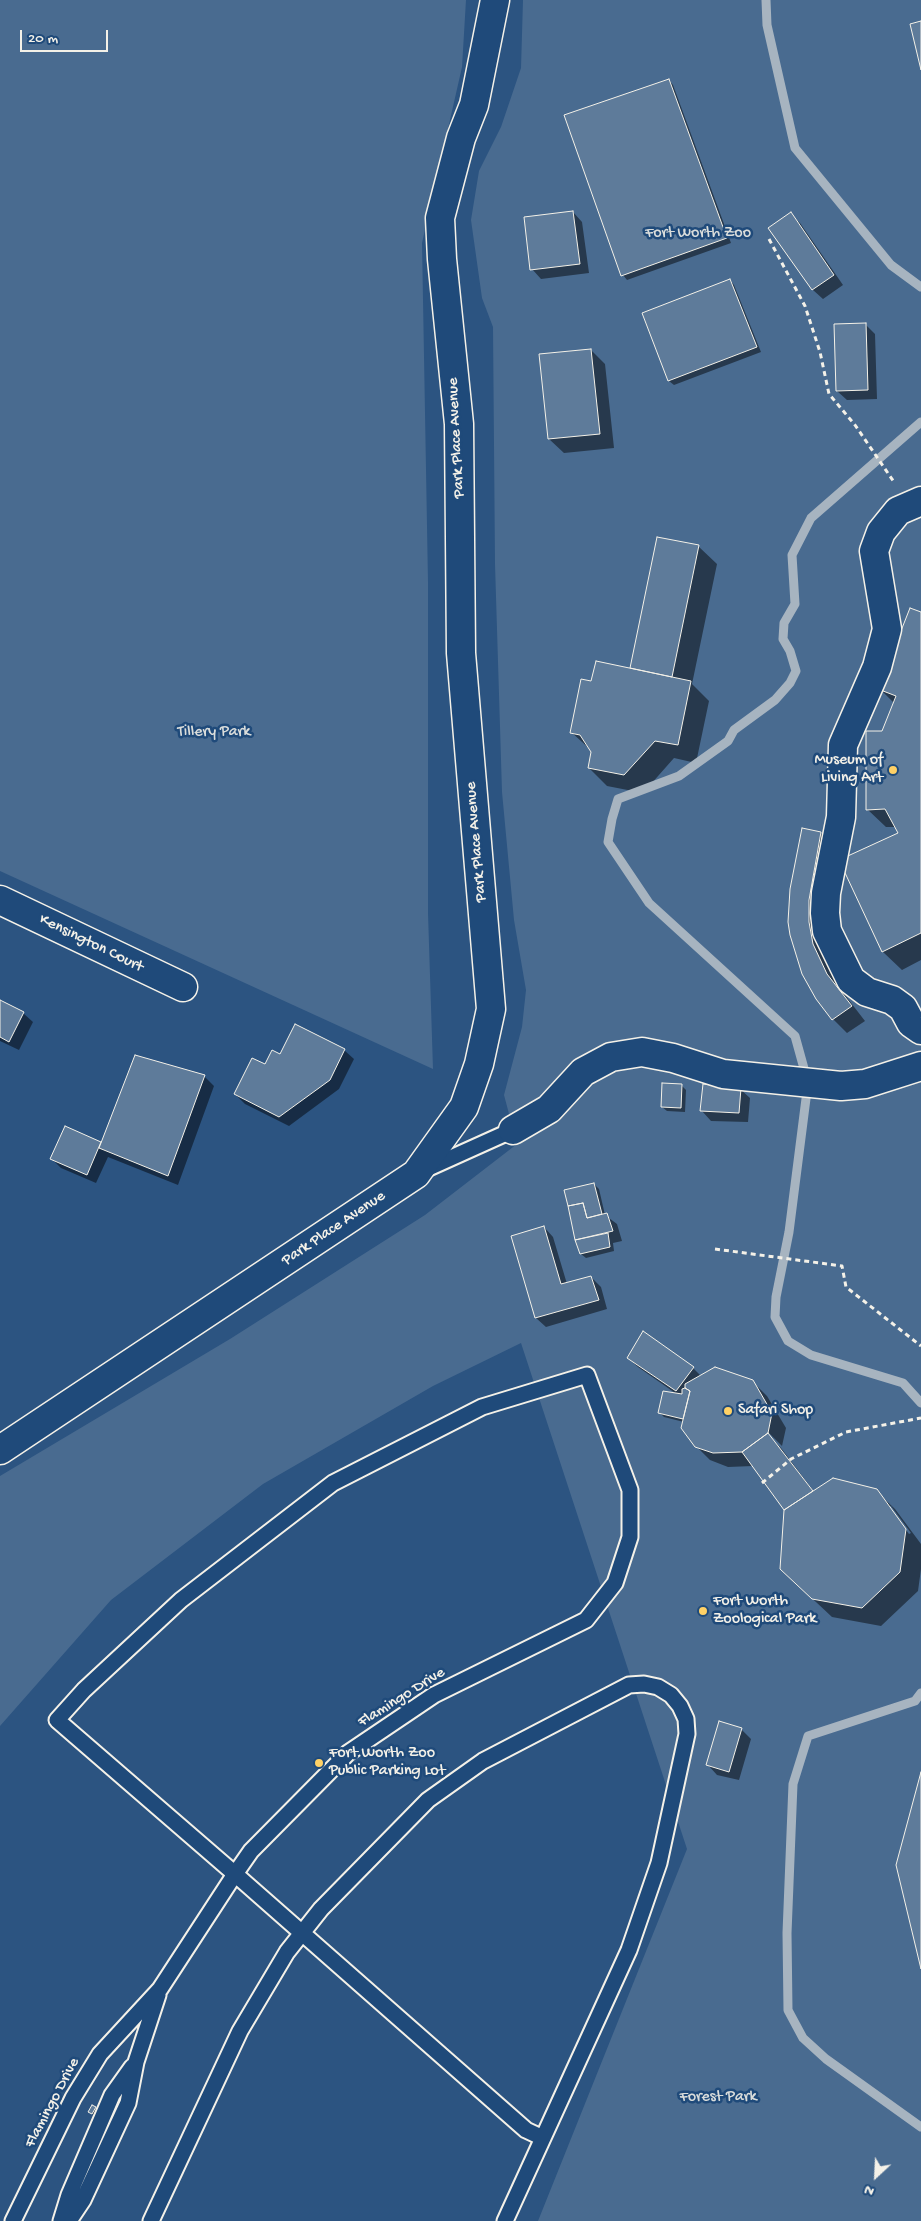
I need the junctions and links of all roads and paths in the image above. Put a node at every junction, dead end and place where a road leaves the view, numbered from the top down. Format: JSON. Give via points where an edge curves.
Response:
{"nodes":[{"id":1,"x":495,"y":0,"type":"edge"},
{"id":2,"x":769,"y":239,"type":"dead end"},
{"id":3,"x":910,"y":495,"type":"edge"},
{"id":4,"x":0,"y":900,"type":"edge"},
{"id":5,"x":183,"y":987,"type":"dead end"},
{"id":6,"x":921,"y":1030,"type":"edge"},
{"id":7,"x":921,"y":1066,"type":"edge"},
{"id":8,"x":513,"y":1130,"type":"joint"},
{"id":9,"x":416,"y":1174,"type":"junction"},
{"id":10,"x":715,"y":1250,"type":"dead end"},
{"id":11,"x":921,"y":1346,"type":"edge"},
{"id":12,"x":921,"y":1418,"type":"edge"},
{"id":13,"x":0,"y":1450,"type":"edge"},
{"id":14,"x":762,"y":1483,"type":"dead end"},
{"id":15,"x":235,"y":1874,"type":"junction"},
{"id":16,"x":302,"y":1932,"type":"junction"},
{"id":17,"x":160,"y":1989,"type":"junction"},
{"id":18,"x":136,"y":2062,"type":"junction"},
{"id":19,"x":543,"y":2138,"type":"junction"},
{"id":20,"x":13,"y":2221,"type":"edge"},
{"id":21,"x":61,"y":2221,"type":"edge"},
{"id":22,"x":69,"y":2221,"type":"edge"},
{"id":23,"x":151,"y":2221,"type":"edge"},
{"id":24,"x":505,"y":2221,"type":"edge"}],
"edges":[{"from":1,"to":9,"type":"street","name":"Park Place Avenue","via":[[474,105],[461,138],[440,218],[459,424],[461,653],[491,1009],[479,1064],[464,1107]]},
{"from":2,"to":3,"type":"path","via":[[805,306],[829,394]]},
{"from":3,"to":6,"type":"street","via":[[881,532],[874,551],[887,628],[877,667],[844,745],[841,817],[825,913],[827,931],[850,980],[867,992],[892,1000]]},
{"from":4,"to":5,"type":"street","name":"Kensington Court"},
{"from":7,"to":8,"type":"street","via":[[865,1084],[841,1086],[723,1074],[642,1052],[611,1057],[583,1072],[549,1109]]},
{"from":8,"to":9,"type":"lane"},
{"from":9,"to":13,"type":"street","name":"Park Place Avenue"},
{"from":10,"to":11,"type":"path","via":[[842,1266],[846,1288]]},
{"from":12,"to":14,"type":"path","via":[[846,1432],[791,1459]]},
{"from":15,"to":15,"type":"lane","name":"Flamingo Drive","via":[[251,1850],[348,1753],[434,1695],[586,1620],[615,1583],[630,1538],[630,1490],[587,1375],[482,1407],[333,1483],[181,1600],[84,1690],[57,1720]]},
{"from":15,"to":16,"type":"lane"},
{"from":15,"to":17,"type":"lane","name":"Flamingo Drive"},
{"from":16,"to":19,"type":"lane","via":[[526,2130]]},
{"from":16,"to":19,"type":"lane","via":[[428,1800],[484,1761],[629,1685],[658,1687],[671,1695],[686,1719],[687,1734],[660,1863],[629,1950]]},
{"from":16,"to":23,"type":"lane","via":[[286,1952],[240,2031]]},
{"from":17,"to":18,"type":"lane","name":"Flamingo Drive"},
{"from":17,"to":20,"type":"lane","name":"Flamingo Drive","via":[[100,2054],[73,2098]]},
{"from":18,"to":21,"type":"lane","via":[[112,2095]]},
{"from":18,"to":22,"type":"lane","name":"Flamingo Drive","via":[[128,2103],[83,2200]]},
{"from":19,"to":24,"type":"lane"}]}
